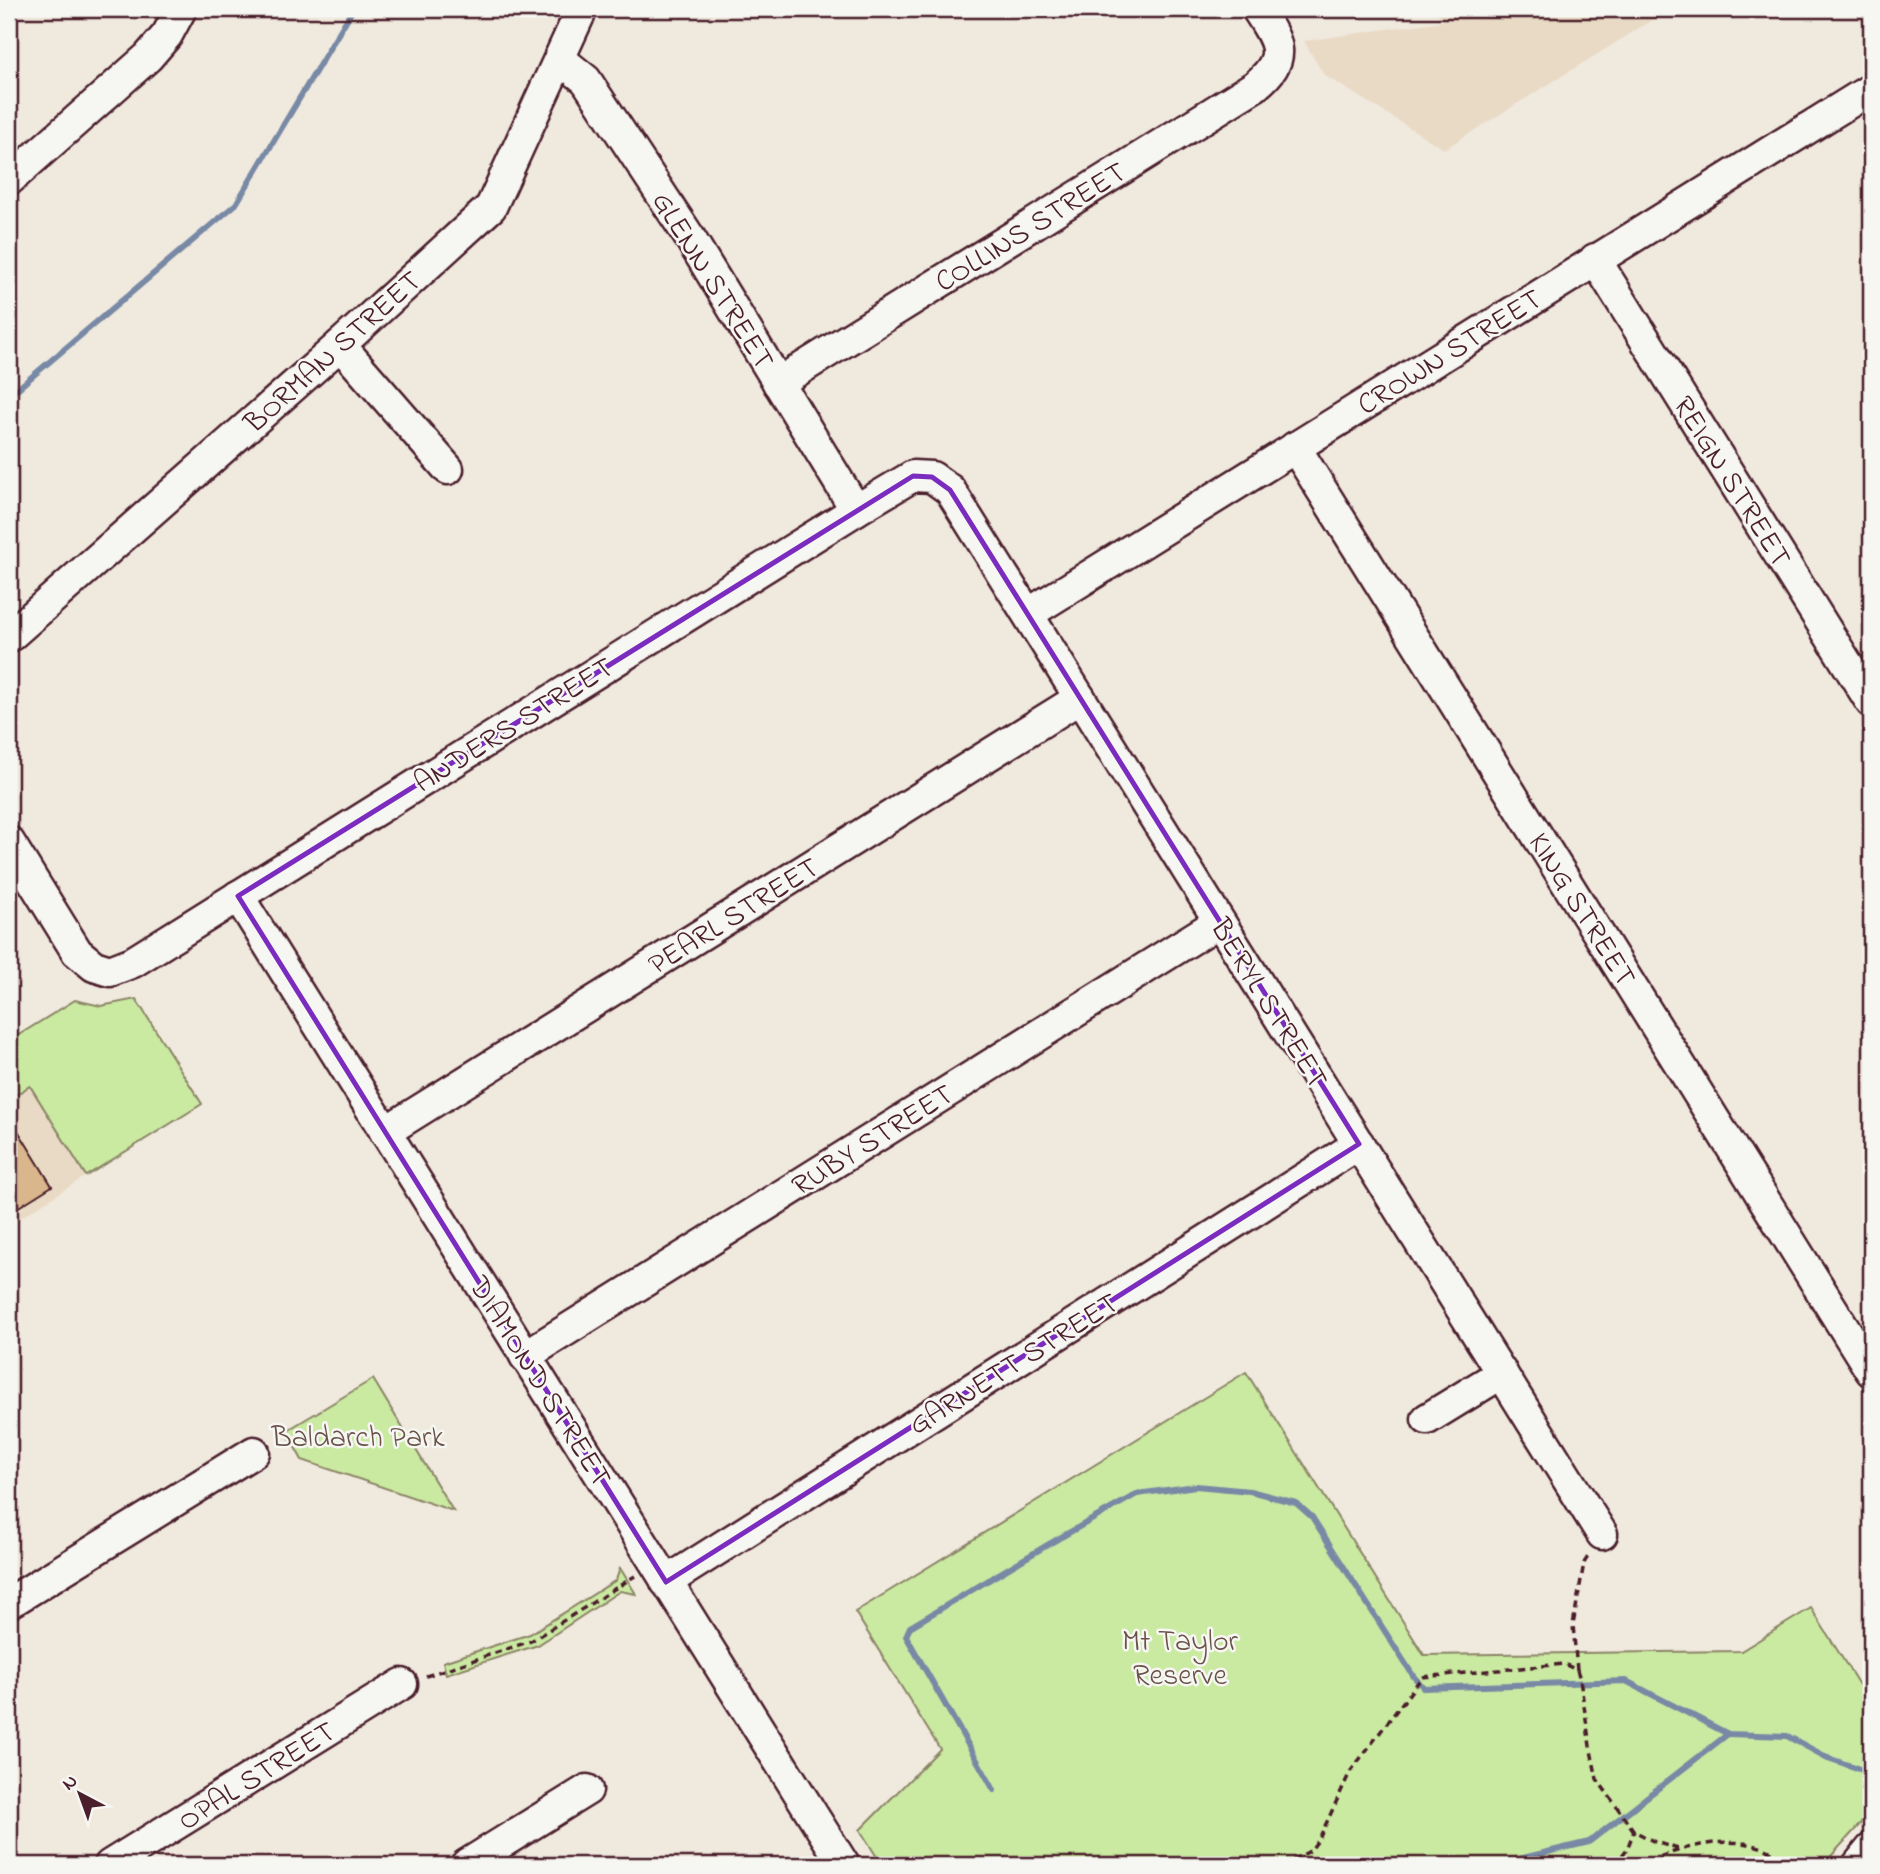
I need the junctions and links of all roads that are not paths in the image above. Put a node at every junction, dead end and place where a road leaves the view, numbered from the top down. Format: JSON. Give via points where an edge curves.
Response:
{"nodes":[{"id":1,"x":181,"y":9,"type":"edge"},
{"id":2,"x":582,"y":9,"type":"edge"},
{"id":3,"x":1257,"y":9,"type":"edge"},
{"id":4,"x":560,"y":59,"type":"junction"},
{"id":5,"x":1871,"y":89,"type":"edge"},
{"id":6,"x":9,"y":180,"type":"edge"},
{"id":7,"x":1595,"y":259,"type":"junction"},
{"id":8,"x":340,"y":345,"type":"junction"},
{"id":9,"x":778,"y":383,"type":"junction"},
{"id":10,"x":1295,"y":447,"type":"junction"},
{"id":11,"x":448,"y":469,"type":"dead end"},
{"id":12,"x":932,"y":477,"type":"joint"},
{"id":13,"x":856,"y":510,"type":"junction"},
{"id":14,"x":1028,"y":614,"type":"junction"},
{"id":15,"x":9,"y":637,"type":"edge"},
{"id":16,"x":1080,"y":698,"type":"junction"},
{"id":17,"x":1871,"y":702,"type":"edge"},
{"id":18,"x":9,"y":842,"type":"edge"},
{"id":19,"x":238,"y":896,"type":"junction"},
{"id":20,"x":1219,"y":922,"type":"junction"},
{"id":21,"x":385,"y":1132,"type":"junction"},
{"id":22,"x":1359,"y":1144,"type":"junction"},
{"id":23,"x":525,"y":1356,"type":"junction"},
{"id":24,"x":1871,"y":1371,"type":"edge"},
{"id":25,"x":1502,"y":1373,"type":"junction"},
{"id":26,"x":1427,"y":1419,"type":"dead end"},
{"id":27,"x":254,"y":1452,"type":"dead end"},
{"id":28,"x":1602,"y":1534,"type":"road end"},
{"id":29,"x":661,"y":1573,"type":"junction"},
{"id":30,"x":9,"y":1602,"type":"edge"},
{"id":31,"x":402,"y":1684,"type":"road end"},
{"id":32,"x":587,"y":1790,"type":"dead end"},
{"id":33,"x":1871,"y":1849,"type":"edge"},
{"id":34,"x":110,"y":1865,"type":"edge"},
{"id":35,"x":466,"y":1865,"type":"edge"},
{"id":36,"x":844,"y":1865,"type":"edge"},
{"id":37,"x":1858,"y":1865,"type":"edge"}],
"edges":[{"from":1,"to":6,"type":"street","via":[[148,57]]},
{"from":2,"to":4,"type":"street","name":"BORMAN STREET"},
{"from":3,"to":9,"type":"street","name":"COLLINS STREET","via":[[1272,34],[1277,62],[1255,86]]},
{"from":4,"to":8,"type":"street","name":"BORMAN STREET","via":[[491,207]]},
{"from":4,"to":9,"type":"street","name":"GLENN STREET","via":[[586,80]]},
{"from":5,"to":7,"type":"street","name":"CROWN STREET"},
{"from":7,"to":10,"type":"street","name":"CROWN STREET"},
{"from":7,"to":17,"type":"street","name":"REIGN STREET"},
{"from":8,"to":11,"type":"street"},
{"from":8,"to":15,"type":"street","name":"BORMAN STREET"},
{"from":9,"to":13,"type":"street","name":"GLENN STREET"},
{"from":10,"to":14,"type":"street","name":"CROWN STREET"},
{"from":10,"to":24,"type":"street","name":"KING STREET"},
{"from":12,"to":13,"type":"street","name":"ANDERS STREET","via":[[914,476]]},
{"from":12,"to":14,"type":"street","name":"BERYL STREET","via":[[950,490]]},
{"from":13,"to":19,"type":"street","name":"ANDERS STREET"},
{"from":14,"to":16,"type":"street","name":"BERYL STREET"},
{"from":16,"to":20,"type":"street","name":"BERYL STREET"},
{"from":16,"to":21,"type":"street","name":"PEARL STREET"},
{"from":18,"to":19,"type":"street","name":"ANDERS STREET","via":[[77,952],[94,966],[110,971],[133,962]]},
{"from":19,"to":21,"type":"street","name":"DIAMOND STREET"},
{"from":20,"to":22,"type":"street","name":"BERYL STREET"},
{"from":20,"to":23,"type":"street","name":"RUBY STREET"},
{"from":21,"to":23,"type":"street","name":"DIAMOND STREET"},
{"from":22,"to":25,"type":"street","name":"BERYL STREET"},
{"from":22,"to":29,"type":"street","name":"GARNETT STREET"},
{"from":23,"to":29,"type":"street","name":"DIAMOND STREET"},
{"from":25,"to":26,"type":"street"},
{"from":25,"to":28,"type":"street","name":"BERYL STREET"},
{"from":27,"to":30,"type":"street"},
{"from":29,"to":36,"type":"street","name":"DIAMOND STREET"},
{"from":31,"to":34,"type":"street","name":"OPAL STREET"},
{"from":32,"to":35,"type":"street"},
{"from":33,"to":37,"type":"street"}]}
